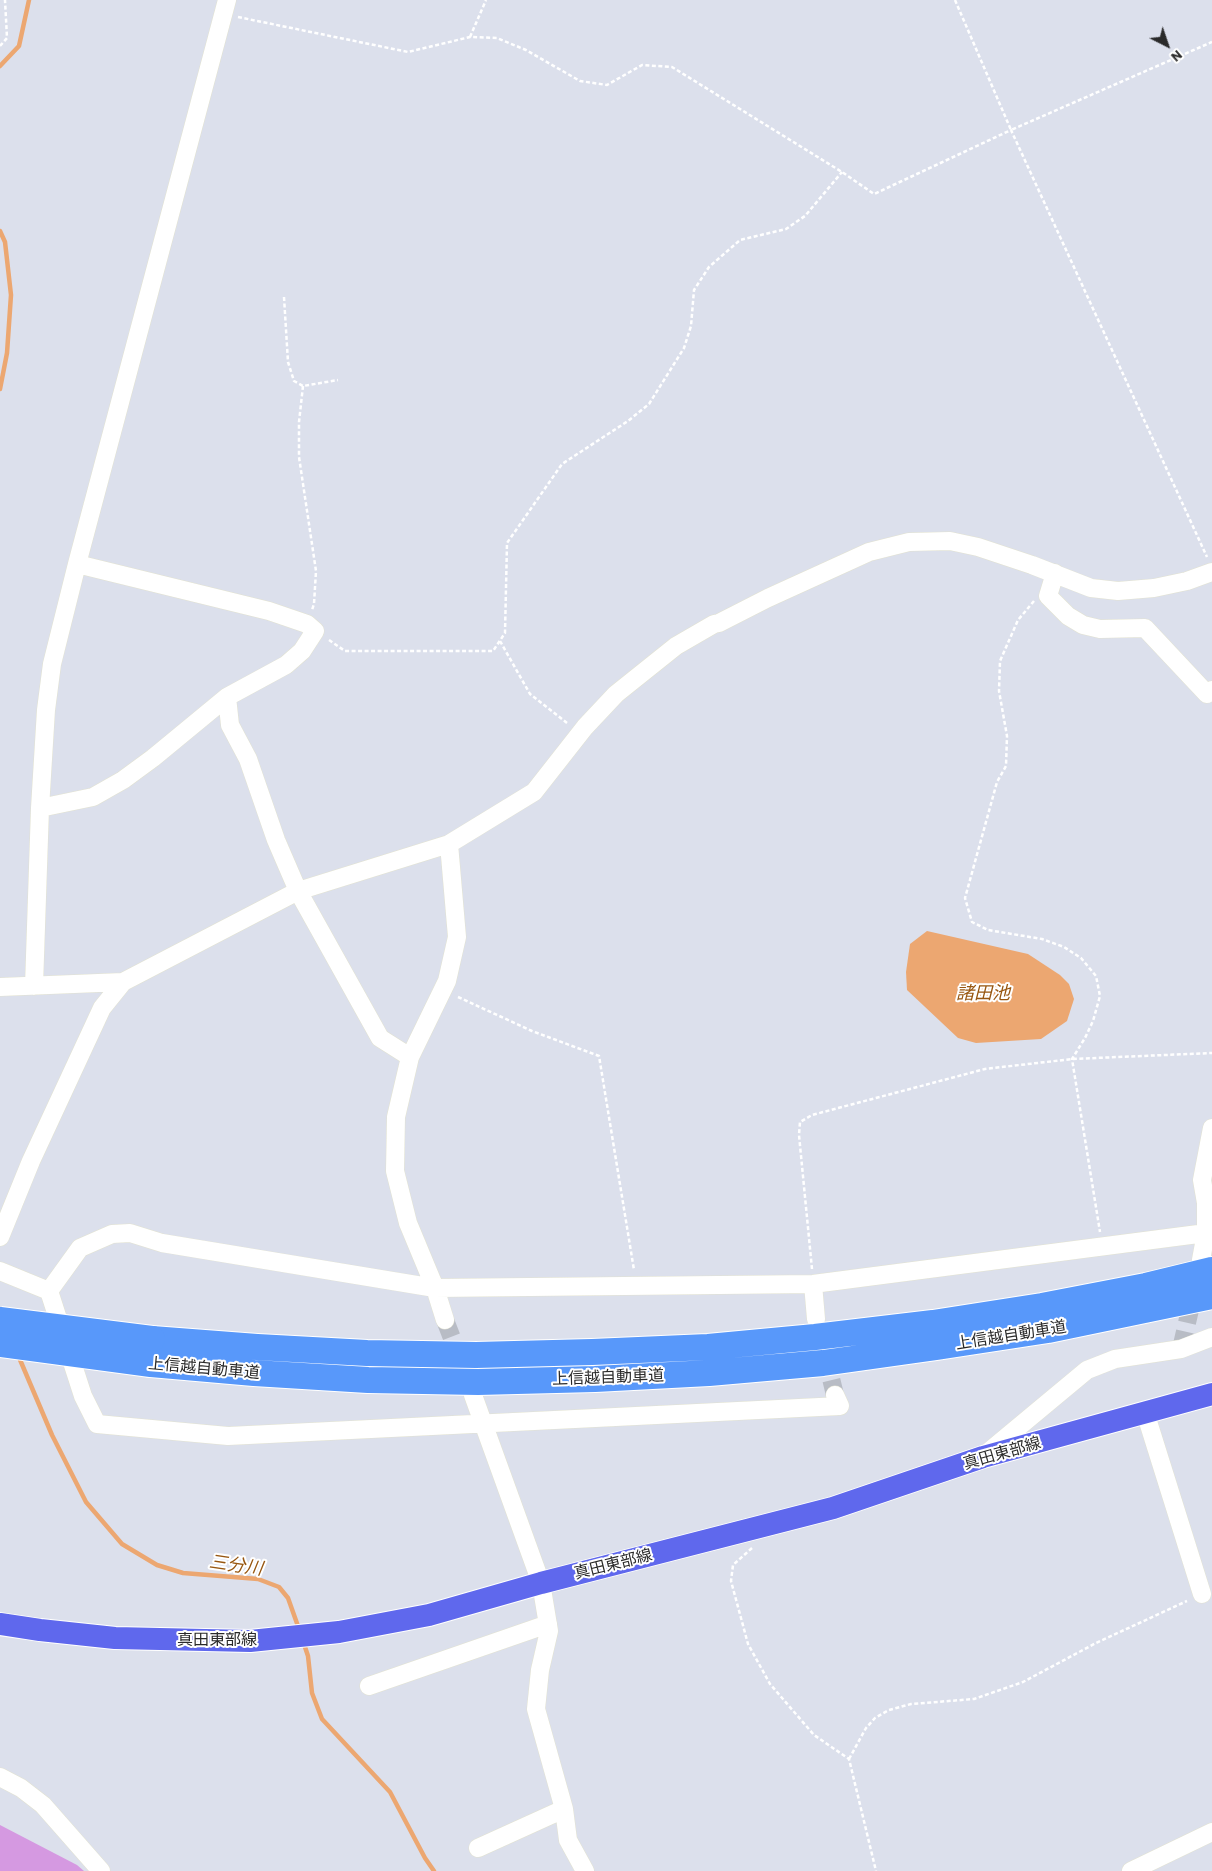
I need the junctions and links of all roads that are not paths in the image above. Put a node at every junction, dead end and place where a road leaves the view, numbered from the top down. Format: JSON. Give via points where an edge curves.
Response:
{"nodes":[{"id":1,"x":225,"y":7,"type":"edge"},
{"id":2,"x":77,"y":564,"type":"junction"},
{"id":3,"x":1210,"y":565,"type":"edge"},
{"id":4,"x":1055,"y":573,"type":"junction"},
{"id":5,"x":1212,"y":690,"type":"edge"},
{"id":6,"x":227,"y":697,"type":"junction"},
{"id":7,"x":40,"y":808,"type":"junction"},
{"id":8,"x":449,"y":844,"type":"junction"},
{"id":9,"x":298,"y":891,"type":"junction"},
{"id":10,"x":123,"y":982,"type":"junction"},
{"id":11,"x":34,"y":986,"type":"junction"},
{"id":12,"x":0,"y":987,"type":"edge"},
{"id":13,"x":410,"y":1057,"type":"junction"},
{"id":14,"x":1212,"y":1128,"type":"edge"},
{"id":15,"x":1209,"y":1232,"type":"edge"},
{"id":16,"x":0,"y":1237,"type":"edge"},
{"id":17,"x":1206,"y":1265,"type":"edge"},
{"id":18,"x":0,"y":1271,"type":"edge"},
{"id":19,"x":813,"y":1284,"type":"junction"},
{"id":20,"x":435,"y":1288,"type":"junction"},
{"id":21,"x":49,"y":1291,"type":"junction"},
{"id":22,"x":1212,"y":1296,"type":"edge"},
{"id":23,"x":816,"y":1319,"type":"dead end"},
{"id":24,"x":0,"y":1320,"type":"edge"},
{"id":25,"x":445,"y":1320,"type":"tunnel mouth"},
{"id":26,"x":1212,"y":1337,"type":"edge"},
{"id":27,"x":0,"y":1344,"type":"edge"},
{"id":28,"x":151,"y":1352,"type":"junction"},
{"id":29,"x":1212,"y":1394,"type":"edge"},
{"id":30,"x":473,"y":1395,"type":"dead end"},
{"id":31,"x":835,"y":1395,"type":"dead end"},
{"id":32,"x":1145,"y":1412,"type":"junction"},
{"id":33,"x":484,"y":1424,"type":"junction"},
{"id":34,"x":982,"y":1457,"type":"junction"},
{"id":35,"x":541,"y":1583,"type":"junction"},
{"id":36,"x":1202,"y":1594,"type":"road end"},
{"id":37,"x":0,"y":1624,"type":"edge"},
{"id":38,"x":548,"y":1624,"type":"junction"},
{"id":39,"x":369,"y":1686,"type":"dead end"},
{"id":40,"x":0,"y":1777,"type":"edge"},
{"id":41,"x":564,"y":1809,"type":"junction"},
{"id":42,"x":1212,"y":1832,"type":"edge"},
{"id":43,"x":478,"y":1848,"type":"dead end"},
{"id":44,"x":101,"y":1871,"type":"edge"},
{"id":45,"x":585,"y":1871,"type":"edge"},
{"id":46,"x":1131,"y":1871,"type":"edge"}],
"edges":[{"from":1,"to":2,"type":"street"},
{"from":2,"to":6,"type":"street","via":[[269,611],[311,627],[302,651],[286,664]]},
{"from":2,"to":7,"type":"street","via":[[52,664]]},
{"from":3,"to":4,"type":"street","via":[[1187,581],[1118,591],[1091,588]]},
{"from":4,"to":5,"type":"street","via":[[1048,596],[1068,616],[1083,625],[1112,630],[1144,628],[1207,694]]},
{"from":4,"to":8,"type":"street","via":[[950,541],[910,542],[870,552],[750,606],[676,646],[616,694],[580,733],[534,792]]},
{"from":6,"to":7,"type":"street","via":[[122,780],[93,797]]},
{"from":6,"to":9,"type":"street","via":[[230,725],[248,759],[276,840]]},
{"from":7,"to":11,"type":"street"},
{"from":8,"to":9,"type":"street"},
{"from":8,"to":13,"type":"street","via":[[457,938],[447,981]]},
{"from":9,"to":10,"type":"street"},
{"from":9,"to":13,"type":"street","via":[[380,1038]]},
{"from":10,"to":11,"type":"street"},
{"from":10,"to":16,"type":"street","via":[[102,1008],[31,1161]]},
{"from":11,"to":12,"type":"street"},
{"from":13,"to":20,"type":"street","via":[[396,1117],[395,1171],[408,1223]]},
{"from":14,"to":15,"type":"street","via":[[1202,1180]]},
{"from":15,"to":17,"type":"street"},
{"from":15,"to":19,"type":"street"},
{"from":17,"to":28,"type":"highway","name":"上信越自動車道","via":[[1146,1286],[1042,1306],[942,1322],[708,1347],[466,1355],[257,1347]]},
{"from":18,"to":21,"type":"street"},
{"from":19,"to":20,"type":"street"},
{"from":19,"to":23,"type":"street"},
{"from":20,"to":21,"type":"street","via":[[162,1243],[130,1233],[112,1234],[80,1248]]},
{"from":20,"to":25,"type":"street"},
{"from":21,"to":33,"type":"street","via":[[83,1396],[97,1424],[228,1436]]},
{"from":22,"to":28,"type":"highway","name":"上信越自動車道","via":[[1048,1330],[938,1347],[709,1373],[468,1382],[359,1379],[254,1373]]},
{"from":24,"to":28,"type":"highway","name":"上信越自動車道","bridge":true},
{"from":26,"to":34,"type":"street","via":[[1181,1348],[1115,1359],[1087,1370]]},
{"from":27,"to":28,"type":"highway","name":"上信越自動車道","bridge":true},
{"from":29,"to":32,"type":"main road","name":"真田東部線"},
{"from":30,"to":33,"type":"street"},
{"from":31,"to":33,"type":"street","via":[[840,1406]]},
{"from":32,"to":34,"type":"main road","name":"真田東部線"},
{"from":32,"to":36,"type":"street"},
{"from":33,"to":35,"type":"street"},
{"from":34,"to":35,"type":"main road","name":"真田東部線","via":[[833,1508]]},
{"from":35,"to":37,"type":"main road","name":"真田東部線","via":[[429,1615],[338,1632],[250,1641],[116,1638]]},
{"from":35,"to":38,"type":"street"},
{"from":38,"to":39,"type":"street"},
{"from":38,"to":41,"type":"street","via":[[536,1709]]},
{"from":40,"to":44,"type":"street","via":[[21,1788],[43,1806]]},
{"from":41,"to":43,"type":"street"},
{"from":41,"to":45,"type":"street","via":[[568,1840]]},
{"from":42,"to":46,"type":"street"}]}
